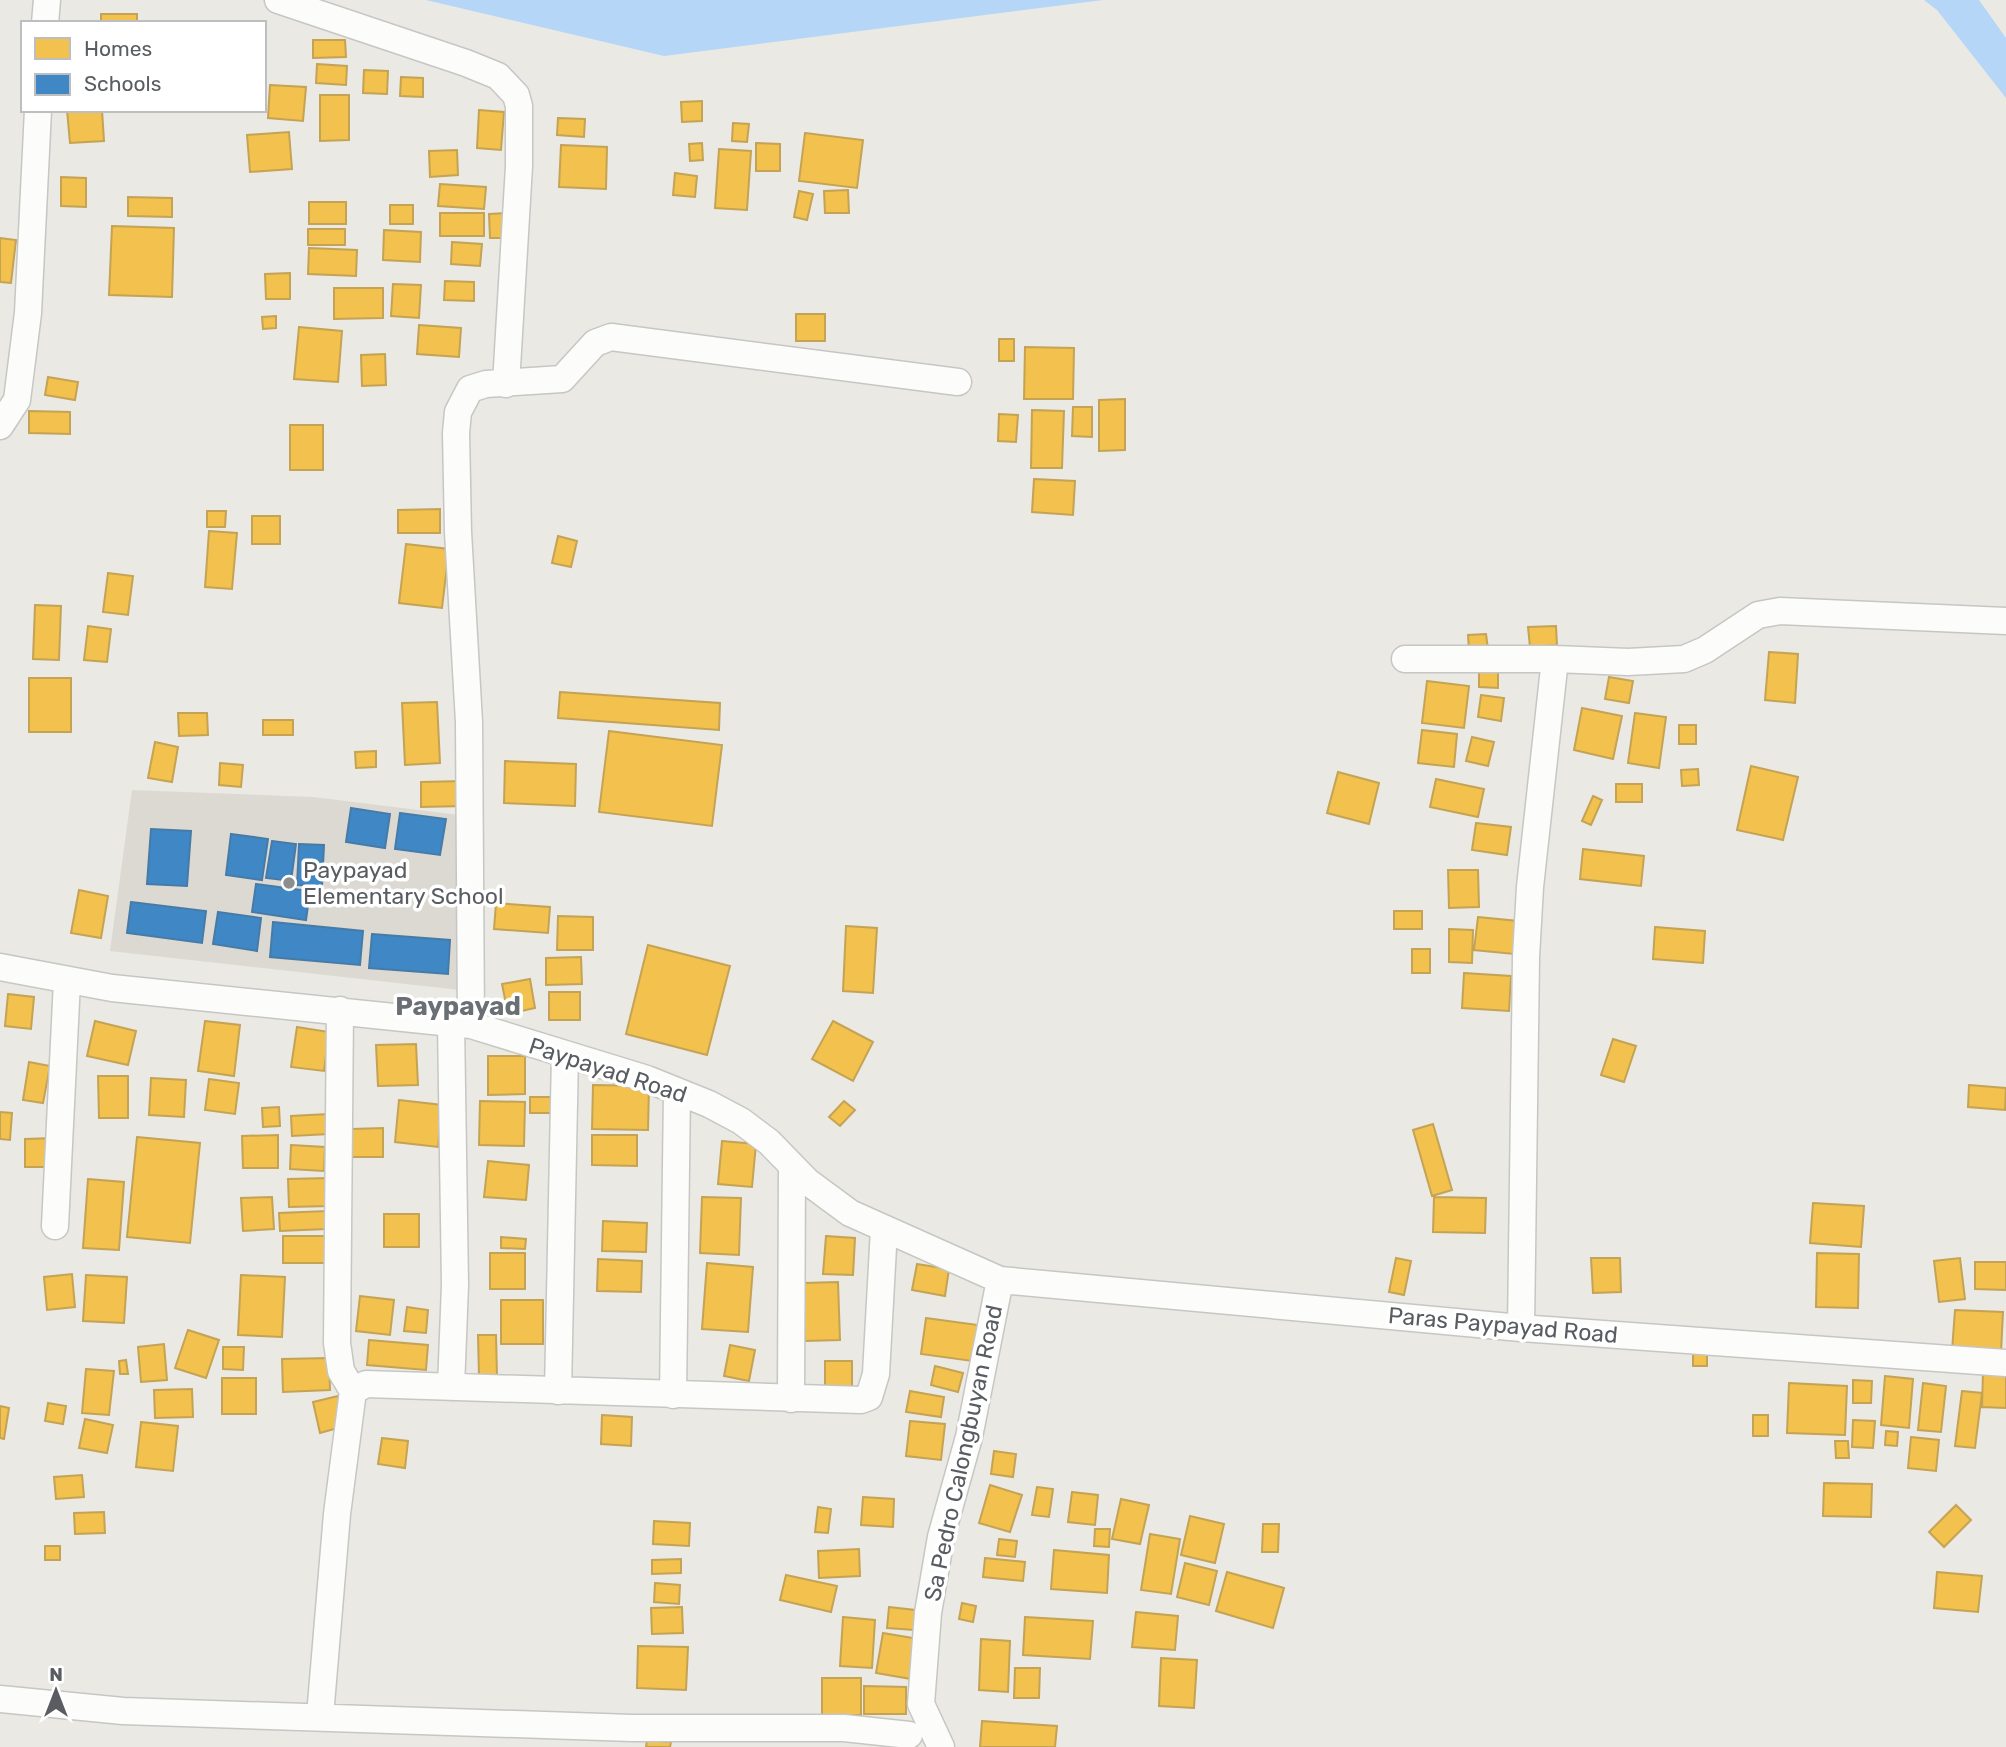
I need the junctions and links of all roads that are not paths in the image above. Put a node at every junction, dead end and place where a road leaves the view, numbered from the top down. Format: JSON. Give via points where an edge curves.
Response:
{"nodes":[{"id":1,"x":47,"y":0,"type":"edge"},
{"id":2,"x":278,"y":0,"type":"edge"},
{"id":3,"x":45,"y":21,"type":"edge"},
{"id":4,"x":38,"y":112,"type":"edge"},
{"id":5,"x":958,"y":382,"type":"dead end"},
{"id":6,"x":506,"y":384,"type":"junction"},
{"id":7,"x":0,"y":426,"type":"edge"},
{"id":8,"x":2006,"y":621,"type":"edge"},
{"id":9,"x":1405,"y":659,"type":"dead end"},
{"id":10,"x":1555,"y":659,"type":"junction"},
{"id":11,"x":0,"y":967,"type":"edge"},
{"id":12,"x":67,"y":981,"type":"junction"},
{"id":13,"x":340,"y":1010,"type":"junction"},
{"id":14,"x":461,"y":1024,"type":"junction"},
{"id":15,"x":565,"y":1055,"type":"junction"},
{"id":16,"x":677,"y":1091,"type":"junction"},
{"id":17,"x":792,"y":1166,"type":"junction"},
{"id":18,"x":55,"y":1226,"type":"dead end"},
{"id":19,"x":884,"y":1229,"type":"junction"},
{"id":20,"x":1000,"y":1280,"type":"junction"},
{"id":21,"x":1521,"y":1328,"type":"junction"},
{"id":22,"x":2006,"y":1363,"type":"edge"},
{"id":23,"x":451,"y":1387,"type":"junction"},
{"id":24,"x":353,"y":1391,"type":"junction"},
{"id":25,"x":558,"y":1391,"type":"junction"},
{"id":26,"x":673,"y":1395,"type":"junction"},
{"id":27,"x":791,"y":1399,"type":"junction"},
{"id":28,"x":0,"y":1699,"type":"edge"},
{"id":29,"x":921,"y":1704,"type":"junction"},
{"id":30,"x":320,"y":1716,"type":"junction"},
{"id":31,"x":906,"y":1741,"type":"edge"},
{"id":32,"x":942,"y":1747,"type":"edge"}],
"edges":[{"from":1,"to":3,"type":"street"},
{"from":2,"to":6,"type":"street","via":[[487,71],[516,94],[519,166]]},
{"from":4,"to":7,"type":"street","via":[[28,313],[17,400]]},
{"from":5,"to":6,"type":"street","via":[[611,338],[595,343],[562,379]]},
{"from":6,"to":14,"type":"street","via":[[470,389],[458,412],[456,433],[469,722]]},
{"from":8,"to":10,"type":"street","via":[[1780,611],[1758,615],[1684,659]]},
{"from":9,"to":10,"type":"street"},
{"from":10,"to":21,"type":"street","via":[[1529,901]]},
{"from":11,"to":12,"type":"street","name":"Paypayad Road"},
{"from":12,"to":13,"type":"street","name":"Paypayad Road"},
{"from":12,"to":18,"type":"street"},
{"from":13,"to":14,"type":"street","name":"Paypayad Road"},
{"from":13,"to":24,"type":"street","via":[[337,1350],[341,1371]]},
{"from":14,"to":15,"type":"street","name":"Paypayad Road"},
{"from":14,"to":23,"type":"street"},
{"from":15,"to":16,"type":"street","name":"Paypayad Road"},
{"from":15,"to":25,"type":"street"},
{"from":16,"to":17,"type":"street","name":"Paypayad Road","via":[[741,1121]]},
{"from":16,"to":26,"type":"street"},
{"from":17,"to":19,"type":"street","name":"Paypayad Road","via":[[841,1206]]},
{"from":17,"to":27,"type":"street"},
{"from":19,"to":20,"type":"street","name":"Paypayad Road"},
{"from":19,"to":27,"type":"street","via":[[874,1388],[869,1397],[854,1402]]},
{"from":20,"to":21,"type":"street","name":"Paras Paypayad Road"},
{"from":20,"to":29,"type":"street","name":"Sa Pedro Calongbuyan Road","via":[[969,1437],[934,1569]]},
{"from":21,"to":22,"type":"street","name":"Paras Paypayad Road"},
{"from":23,"to":24,"type":"street","via":[[366,1384]]},
{"from":23,"to":25,"type":"street"},
{"from":24,"to":30,"type":"street"},
{"from":25,"to":26,"type":"street"},
{"from":26,"to":27,"type":"street"},
{"from":28,"to":30,"type":"street","via":[[123,1711]]},
{"from":29,"to":31,"type":"street"},
{"from":29,"to":32,"type":"street"},
{"from":30,"to":31,"type":"street","via":[[632,1728],[844,1728]]}]}
